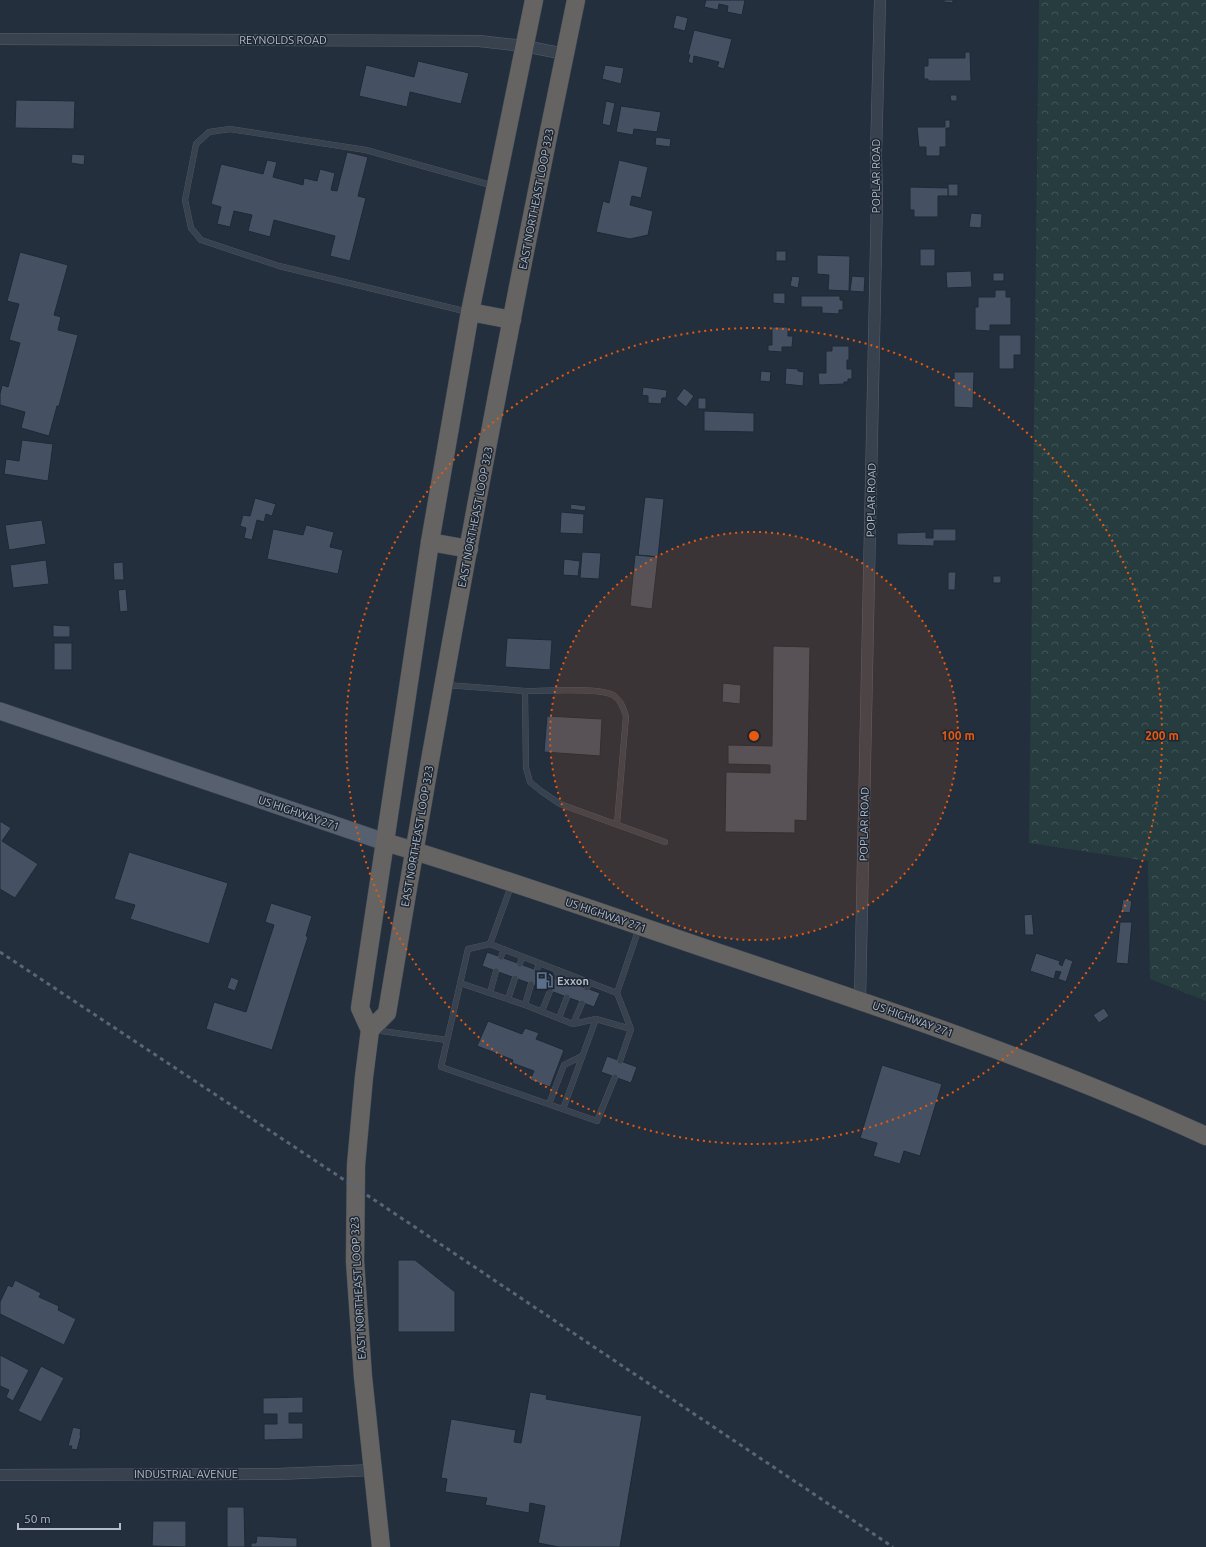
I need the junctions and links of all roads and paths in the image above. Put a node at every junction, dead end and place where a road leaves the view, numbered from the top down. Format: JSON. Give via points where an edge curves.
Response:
{"nodes":[{"id":1,"x":534,"y":0,"type":"edge"},
{"id":2,"x":576,"y":0,"type":"edge"},
{"id":3,"x":880,"y":0,"type":"edge"},
{"id":4,"x":0,"y":39,"type":"edge"},
{"id":5,"x":524,"y":46,"type":"junction"},
{"id":6,"x":565,"y":54,"type":"junction"},
{"id":7,"x":496,"y":187,"type":"junction"},
{"id":8,"x":470,"y":312,"type":"junction"},
{"id":9,"x":512,"y":320,"type":"junction"},
{"id":10,"x":430,"y":542,"type":"junction"},
{"id":11,"x":468,"y":549,"type":"junction"},
{"id":12,"x":444,"y":684,"type":"junction"},
{"id":13,"x":525,"y":691,"type":"junction"},
{"id":14,"x":0,"y":711,"type":"edge"},
{"id":15,"x":617,"y":824,"type":"junction"},
{"id":16,"x":385,"y":842,"type":"junction"},
{"id":17,"x":665,"y":842,"type":"dead end"},
{"id":18,"x":414,"y":850,"type":"junction"},
{"id":19,"x":512,"y":884,"type":"junction"},
{"id":20,"x":639,"y":926,"type":"junction"},
{"id":21,"x":490,"y":944,"type":"junction"},
{"id":22,"x":504,"y":949,"type":"junction"},
{"id":23,"x":501,"y":957,"type":"dead end"},
{"id":24,"x":522,"y":957,"type":"junction"},
{"id":25,"x":539,"y":963,"type":"junction"},
{"id":26,"x":520,"y":964,"type":"dead end"},
{"id":27,"x":537,"y":970,"type":"dead end"},
{"id":28,"x":558,"y":970,"type":"junction"},
{"id":29,"x":496,"y":971,"type":"dead end"},
{"id":30,"x":556,"y":977,"type":"dead end"},
{"id":31,"x":574,"y":977,"type":"junction"},
{"id":32,"x":515,"y":978,"type":"dead end"},
{"id":33,"x":589,"y":982,"type":"junction"},
{"id":34,"x":572,"y":983,"type":"dead end"},
{"id":35,"x":460,"y":984,"type":"junction"},
{"id":36,"x":531,"y":984,"type":"dead end"},
{"id":37,"x":587,"y":988,"type":"dead end"},
{"id":38,"x":550,"y":991,"type":"dead end"},
{"id":39,"x":617,"y":993,"type":"junction"},
{"id":40,"x":490,"y":994,"type":"junction"},
{"id":41,"x":567,"y":998,"type":"dead end"},
{"id":42,"x":508,"y":999,"type":"junction"},
{"id":43,"x":860,"y":1000,"type":"junction"},
{"id":44,"x":582,"y":1003,"type":"dead end"},
{"id":45,"x":525,"y":1005,"type":"junction"},
{"id":46,"x":542,"y":1011,"type":"junction"},
{"id":47,"x":559,"y":1018,"type":"junction"},
{"id":48,"x":596,"y":1019,"type":"junction"},
{"id":49,"x":573,"y":1024,"type":"junction"},
{"id":50,"x":631,"y":1029,"type":"junction"},
{"id":51,"x":370,"y":1030,"type":"junction"},
{"id":52,"x":447,"y":1040,"type":"junction"},
{"id":53,"x":582,"y":1056,"type":"junction"},
{"id":54,"x":620,"y":1061,"type":"dead end"},
{"id":55,"x":615,"y":1076,"type":"dead end"},
{"id":56,"x":549,"y":1104,"type":"junction"},
{"id":57,"x":563,"y":1109,"type":"junction"},
{"id":58,"x":1206,"y":1136,"type":"edge"},
{"id":59,"x":373,"y":1470,"type":"junction"},
{"id":60,"x":0,"y":1475,"type":"edge"},
{"id":61,"x":381,"y":1547,"type":"edge"}],
"edges":[{"from":1,"to":5,"type":"highway"},
{"from":2,"to":6,"type":"highway","name":"EAST NORTHEAST LOOP 323"},
{"from":3,"to":43,"type":"street","name":"POPLAR ROAD"},
{"from":4,"to":5,"type":"street","name":"REYNOLDS ROAD","via":[[479,41]]},
{"from":5,"to":6,"type":"street","name":"REYNOLDS ROAD"},
{"from":5,"to":7,"type":"highway"},
{"from":6,"to":9,"type":"highway","name":"EAST NORTHEAST LOOP 323"},
{"from":7,"to":8,"type":"highway"},
{"from":7,"to":8,"type":"lane","via":[[366,150],[230,130],[209,132],[196,144],[184,200],[191,228],[201,240],[279,266]]},
{"from":8,"to":9,"type":"highway"},
{"from":8,"to":10,"type":"highway"},
{"from":9,"to":11,"type":"highway","name":"EAST NORTHEAST LOOP 323"},
{"from":10,"to":11,"type":"highway"},
{"from":10,"to":16,"type":"highway"},
{"from":11,"to":12,"type":"highway","name":"EAST NORTHEAST LOOP 323"},
{"from":12,"to":13,"type":"lane"},
{"from":12,"to":18,"type":"highway","name":"EAST NORTHEAST LOOP 323"},
{"from":13,"to":15,"type":"lane","via":[[526,768],[530,782],[560,804]]},
{"from":13,"to":15,"type":"lane","via":[[588,690],[612,694],[621,702],[626,716]]},
{"from":14,"to":16,"type":"main road","name":"US HIGHWAY 271"},
{"from":15,"to":17,"type":"lane"},
{"from":16,"to":18,"type":"highway","name":"US HIGHWAY 271"},
{"from":16,"to":51,"type":"highway","via":[[360,1008]]},
{"from":18,"to":19,"type":"highway","name":"US HIGHWAY 271"},
{"from":18,"to":51,"type":"highway","name":"EAST NORTHEAST LOOP 323","via":[[387,1013]]},
{"from":19,"to":20,"type":"highway","name":"US HIGHWAY 271"},
{"from":19,"to":21,"type":"lane"},
{"from":20,"to":39,"type":"lane"},
{"from":20,"to":43,"type":"highway","name":"US HIGHWAY 271"},
{"from":21,"to":22,"type":"lane"},
{"from":21,"to":35,"type":"lane","via":[[468,949]]},
{"from":22,"to":23,"type":"lane"},
{"from":22,"to":24,"type":"lane"},
{"from":24,"to":25,"type":"lane"},
{"from":24,"to":26,"type":"lane"},
{"from":25,"to":27,"type":"lane"},
{"from":25,"to":28,"type":"lane"},
{"from":28,"to":30,"type":"lane"},
{"from":28,"to":31,"type":"lane"},
{"from":29,"to":40,"type":"lane"},
{"from":31,"to":33,"type":"lane"},
{"from":31,"to":34,"type":"lane"},
{"from":32,"to":42,"type":"lane"},
{"from":33,"to":37,"type":"lane"},
{"from":33,"to":39,"type":"lane"},
{"from":35,"to":40,"type":"lane"},
{"from":35,"to":52,"type":"lane"},
{"from":36,"to":45,"type":"lane"},
{"from":38,"to":46,"type":"lane"},
{"from":39,"to":50,"type":"lane"},
{"from":40,"to":42,"type":"lane"},
{"from":41,"to":47,"type":"lane"},
{"from":42,"to":45,"type":"lane"},
{"from":43,"to":58,"type":"highway","name":"US HIGHWAY 271","via":[[1018,1057]]},
{"from":44,"to":49,"type":"lane"},
{"from":45,"to":46,"type":"lane"},
{"from":46,"to":47,"type":"lane"},
{"from":47,"to":49,"type":"lane"},
{"from":48,"to":49,"type":"lane"},
{"from":48,"to":50,"type":"lane"},
{"from":48,"to":53,"type":"lane"},
{"from":50,"to":54,"type":"lane"},
{"from":51,"to":52,"type":"lane"},
{"from":51,"to":59,"type":"highway","name":"EAST NORTHEAST LOOP 323","via":[[357,1150],[355,1235],[360,1346]]},
{"from":52,"to":56,"type":"lane","via":[[441,1067]]},
{"from":53,"to":56,"type":"lane","via":[[564,1065]]},
{"from":53,"to":57,"type":"lane"},
{"from":55,"to":57,"type":"lane","via":[[597,1121]]},
{"from":56,"to":57,"type":"lane"},
{"from":59,"to":60,"type":"street","name":"INDUSTRIAL AVENUE","via":[[278,1474]]},
{"from":59,"to":61,"type":"highway","name":"EAST NORTHEAST LOOP 323"}]}
